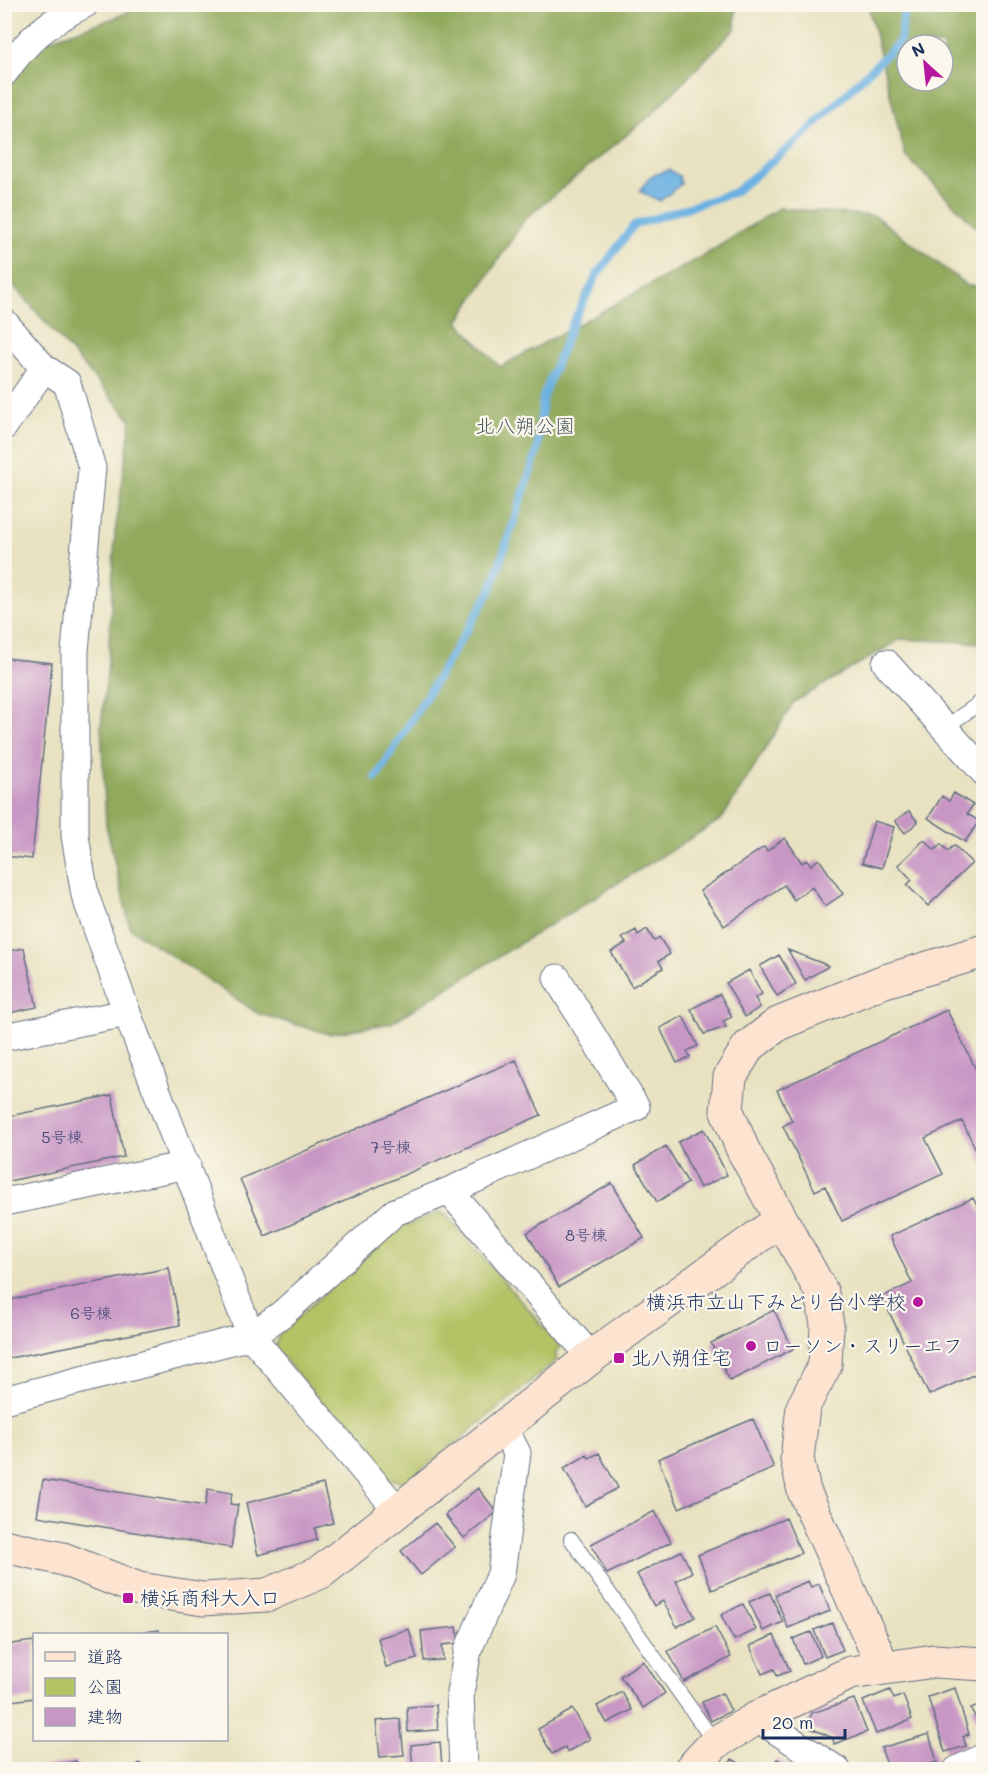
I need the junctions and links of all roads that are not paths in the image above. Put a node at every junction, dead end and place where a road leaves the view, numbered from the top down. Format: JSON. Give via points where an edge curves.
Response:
{"nodes":[{"id":1,"x":85,"y":4,"type":"edge"},
{"id":2,"x":4,"y":73,"type":"edge"},
{"id":3,"x":4,"y":322,"type":"edge"},
{"id":4,"x":44,"y":368,"type":"junction"},
{"id":5,"x":4,"y":426,"type":"edge"},
{"id":6,"x":886,"y":663,"type":"dead end"},
{"id":7,"x":984,"y":700,"type":"edge"},
{"id":8,"x":944,"y":728,"type":"junction"},
{"id":9,"x":984,"y":772,"type":"edge"},
{"id":10,"x":984,"y":951,"type":"edge"},
{"id":11,"x":557,"y":978,"type":"dead end"},
{"id":12,"x":127,"y":1012,"type":"junction"},
{"id":13,"x":4,"y":1037,"type":"edge"},
{"id":14,"x":187,"y":1165,"type":"junction"},
{"id":15,"x":449,"y":1191,"type":"junction"},
{"id":16,"x":4,"y":1202,"type":"edge"},
{"id":17,"x":781,"y":1220,"type":"junction"},
{"id":18,"x":251,"y":1336,"type":"junction"},
{"id":19,"x":591,"y":1357,"type":"junction"},
{"id":20,"x":4,"y":1400,"type":"edge"},
{"id":21,"x":503,"y":1426,"type":"junction"},
{"id":22,"x":398,"y":1511,"type":"junction"},
{"id":23,"x":571,"y":1539,"type":"dead end"},
{"id":24,"x":4,"y":1546,"type":"edge"},
{"id":25,"x":984,"y":1664,"type":"edge"},
{"id":26,"x":884,"y":1668,"type":"junction"},
{"id":27,"x":757,"y":1718,"type":"junction"},
{"id":28,"x":715,"y":1743,"type":"junction"},
{"id":29,"x":984,"y":1757,"type":"edge"},
{"id":30,"x":463,"y":1770,"type":"edge"},
{"id":31,"x":690,"y":1770,"type":"edge"},
{"id":32,"x":837,"y":1770,"type":"edge"},
{"id":33,"x":957,"y":1770,"type":"edge"}],
"edges":[{"from":1,"to":2,"type":"street","via":[[61,16],[24,45]]},
{"from":3,"to":4,"type":"street"},
{"from":4,"to":5,"type":"street"},
{"from":4,"to":12,"type":"street","via":[[67,383],[92,468],[75,651],[75,836],[85,895]]},
{"from":6,"to":8,"type":"street"},
{"from":7,"to":8,"type":"lane"},
{"from":8,"to":9,"type":"street"},
{"from":10,"to":17,"type":"street","via":[[882,982],[778,1024],[748,1047],[730,1077],[727,1111]]},
{"from":11,"to":15,"type":"street","via":[[636,1107]]},
{"from":12,"to":13,"type":"street"},
{"from":12,"to":14,"type":"street"},
{"from":14,"to":16,"type":"street"},
{"from":14,"to":18,"type":"street"},
{"from":15,"to":18,"type":"street","via":[[395,1212],[282,1314]]},
{"from":15,"to":19,"type":"street"},
{"from":17,"to":19,"type":"street"},
{"from":17,"to":26,"type":"street","via":[[822,1293],[827,1325],[825,1365],[802,1407],[797,1459],[804,1491]]},
{"from":18,"to":20,"type":"street"},
{"from":18,"to":22,"type":"street"},
{"from":19,"to":21,"type":"street"},
{"from":21,"to":22,"type":"street"},
{"from":21,"to":30,"type":"street","via":[[518,1453],[501,1574],[468,1650],[460,1693]]},
{"from":22,"to":24,"type":"street","via":[[321,1572],[267,1594],[203,1599],[139,1589],[63,1559]]},
{"from":23,"to":28,"type":"lane"},
{"from":25,"to":26,"type":"street","via":[[934,1661]]},
{"from":26,"to":27,"type":"street","via":[[850,1673]]},
{"from":27,"to":28,"type":"street"},
{"from":27,"to":32,"type":"street"},
{"from":28,"to":31,"type":"street"},
{"from":29,"to":33,"type":"street"}]}
